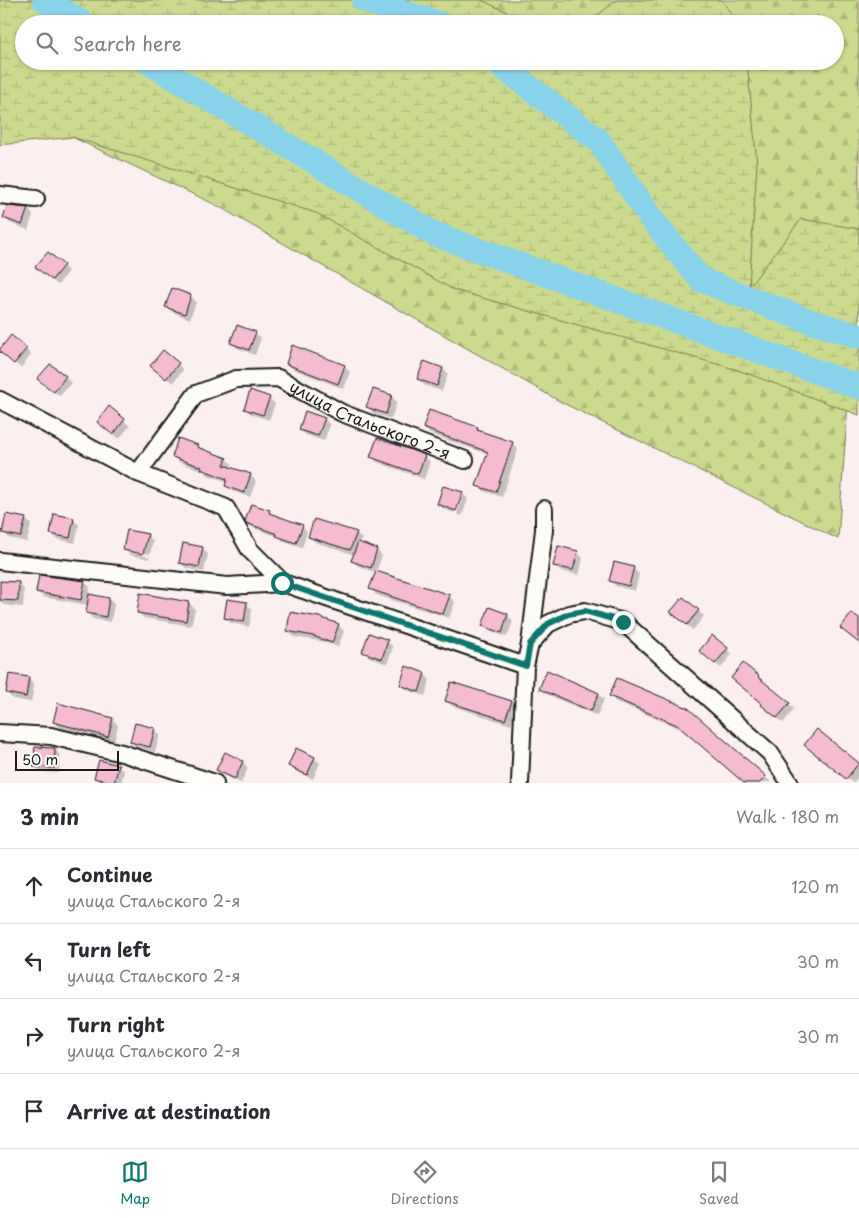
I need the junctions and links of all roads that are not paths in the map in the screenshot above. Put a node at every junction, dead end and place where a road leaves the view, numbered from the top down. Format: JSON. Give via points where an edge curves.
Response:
{"nodes":[{"id":1,"x":0,"y":195,"type":"edge"},
{"id":2,"x":36,"y":199,"type":"dead end"},
{"id":3,"x":0,"y":400,"type":"edge"},
{"id":4,"x":465,"y":460,"type":"dead end"},
{"id":5,"x":138,"y":473,"type":"junction"},
{"id":6,"x":544,"y":509,"type":"dead end"},
{"id":7,"x":0,"y":561,"type":"edge"},
{"id":8,"x":282,"y":583,"type":"junction"},
{"id":9,"x":530,"y":644,"type":"junction"},
{"id":10,"x":526,"y":666,"type":"junction"},
{"id":11,"x":0,"y":733,"type":"edge"},
{"id":12,"x":215,"y":783,"type":"edge"},
{"id":13,"x":520,"y":783,"type":"edge"},
{"id":14,"x":791,"y":783,"type":"edge"}],
"edges":[{"from":1,"to":2,"type":"street"},
{"from":3,"to":5,"type":"street"},
{"from":4,"to":5,"type":"street","name":"улица Стальского 2-я","via":[[342,413],[278,378],[270,378],[236,380],[196,394]]},
{"from":5,"to":8,"type":"street","via":[[226,508],[250,550]]},
{"from":6,"to":9,"type":"street"},
{"from":7,"to":8,"type":"street","via":[[227,586]]},
{"from":8,"to":10,"type":"street"},
{"from":9,"to":10,"type":"street"},
{"from":9,"to":14,"type":"street","via":[[548,624],[568,614],[585,611],[623,622],[770,753]]},
{"from":10,"to":13,"type":"street"},
{"from":11,"to":12,"type":"street","via":[[60,738],[122,753]]}]}
